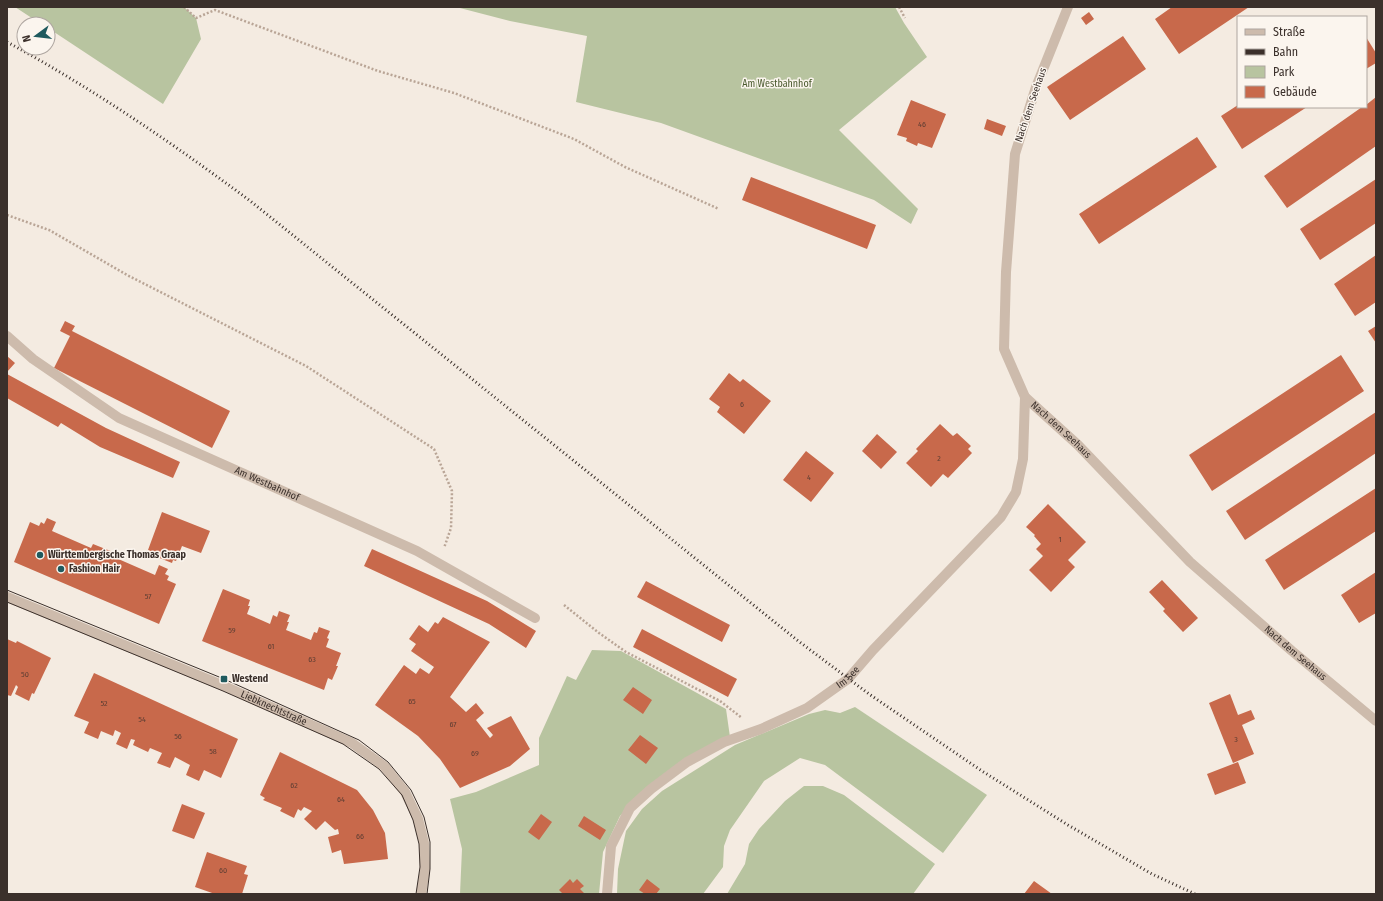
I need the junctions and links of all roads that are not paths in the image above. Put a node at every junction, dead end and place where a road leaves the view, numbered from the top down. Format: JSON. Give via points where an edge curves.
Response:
{"nodes":[{"id":1,"x":1068,"y":7,"type":"edge"},
{"id":2,"x":7,"y":336,"type":"edge"},
{"id":3,"x":1025,"y":397,"type":"junction"},
{"id":4,"x":7,"y":597,"type":"edge"},
{"id":5,"x":535,"y":618,"type":"dead end"},
{"id":6,"x":1376,"y":721,"type":"edge"},
{"id":7,"x":421,"y":894,"type":"edge"},
{"id":8,"x":607,"y":894,"type":"edge"}],
"edges":[{"from":1,"to":3,"type":"street","name":"Nach dem Seehaus","via":[[1036,87],[1015,154],[1006,272],[1004,349]]},
{"from":2,"to":5,"type":"street","name":"Am Westbahnhof","via":[[33,359],[119,418],[417,551]]},
{"from":3,"to":6,"type":"street","name":"Nach dem Seehaus","via":[[1078,445],[1190,562]]},
{"from":3,"to":8,"type":"street","name":"Im See","via":[[1023,459],[1016,492],[1001,517],[848,679],[807,708],[724,742],[687,762],[630,808],[611,846]]},
{"from":4,"to":7,"type":"street","name":"Liebknechtstraße","via":[[224,686],[352,743],[384,766],[405,792],[418,819],[424,843],[425,869]]}]}
